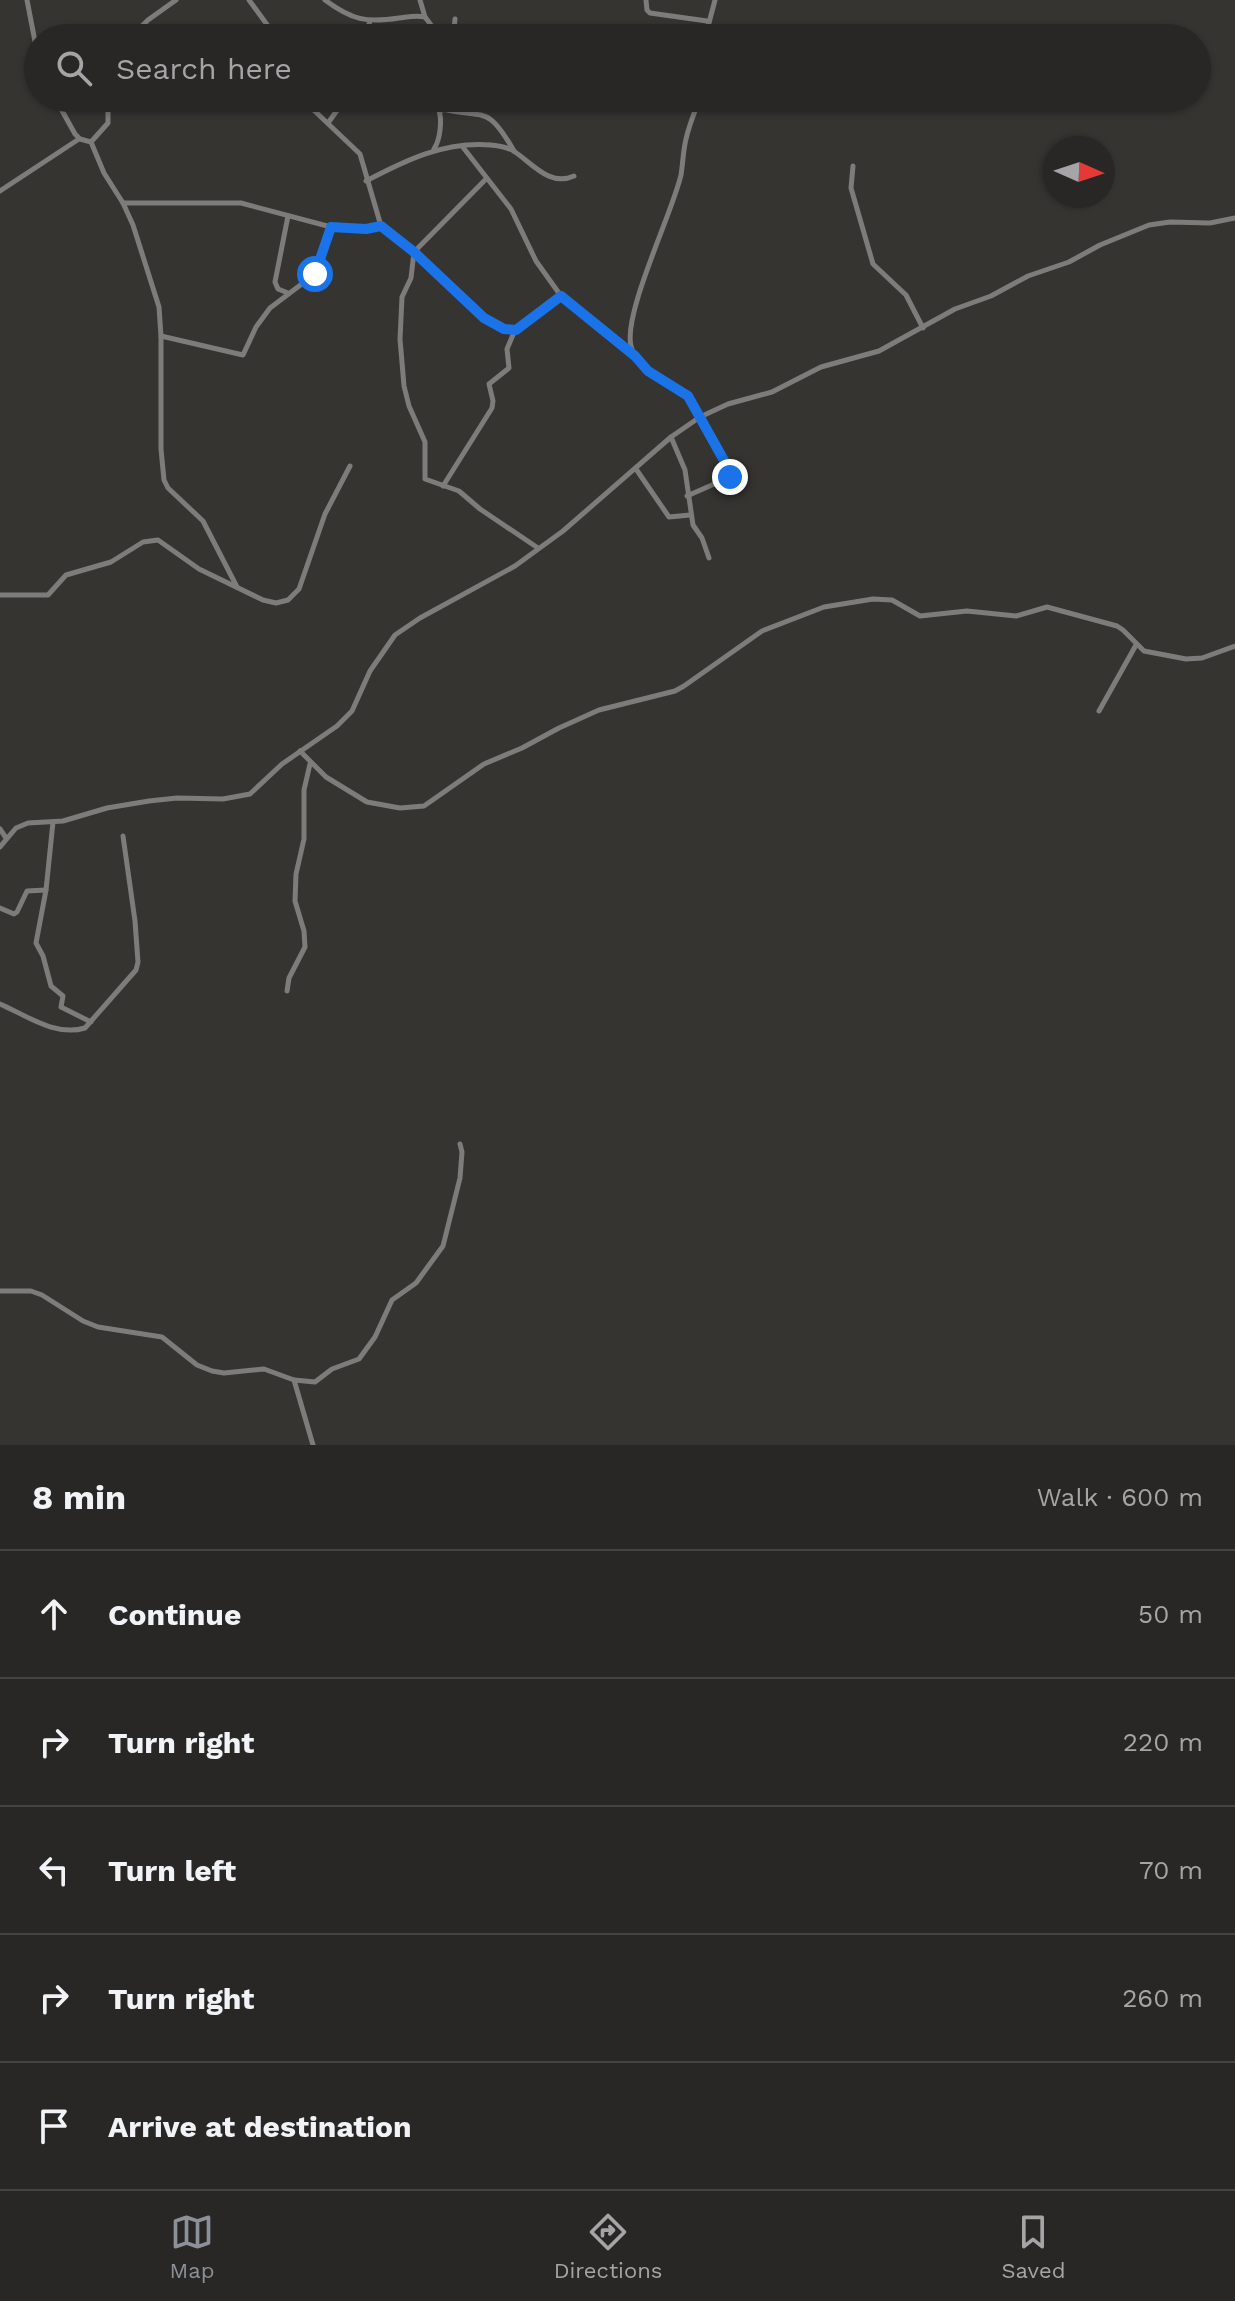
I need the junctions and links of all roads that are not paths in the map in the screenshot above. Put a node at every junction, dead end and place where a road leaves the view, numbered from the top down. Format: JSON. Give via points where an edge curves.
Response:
{"nodes":[{"id":1,"x":27,"y":0,"type":"edge"},
{"id":2,"x":176,"y":0,"type":"edge"},
{"id":3,"x":249,"y":0,"type":"edge"},
{"id":4,"x":325,"y":0,"type":"edge"},
{"id":5,"x":420,"y":0,"type":"edge"},
{"id":6,"x":646,"y":0,"type":"edge"},
{"id":7,"x":715,"y":0,"type":"edge"},
{"id":8,"x":425,"y":17,"type":"junction"},
{"id":9,"x":455,"y":19,"type":"dead end"},
{"id":10,"x":370,"y":21,"type":"junction"},
{"id":11,"x":707,"y":21,"type":"junction"},
{"id":12,"x":32,"y":24,"type":"edge"},
{"id":13,"x":144,"y":24,"type":"edge"},
{"id":14,"x":267,"y":24,"type":"edge"},
{"id":15,"x":369,"y":24,"type":"edge"},
{"id":16,"x":430,"y":24,"type":"edge"},
{"id":17,"x":454,"y":24,"type":"edge"},
{"id":18,"x":707,"y":24,"type":"edge"},
{"id":19,"x":62,"y":112,"type":"edge"},
{"id":20,"x":108,"y":112,"type":"edge"},
{"id":21,"x":316,"y":112,"type":"edge"},
{"id":22,"x":336,"y":112,"type":"edge"},
{"id":23,"x":440,"y":112,"type":"edge"},
{"id":24,"x":459,"y":112,"type":"edge"},
{"id":25,"x":695,"y":112,"type":"edge"},
{"id":26,"x":328,"y":123,"type":"junction"},
{"id":27,"x":80,"y":139,"type":"junction"},
{"id":28,"x":91,"y":142,"type":"junction"},
{"id":29,"x":462,"y":146,"type":"junction"},
{"id":30,"x":434,"y":149,"type":"junction"},
{"id":31,"x":514,"y":151,"type":"junction"},
{"id":32,"x":853,"y":166,"type":"dead end"},
{"id":33,"x":574,"y":176,"type":"dead end"},
{"id":34,"x":486,"y":179,"type":"junction"},
{"id":35,"x":366,"y":181,"type":"junction"},
{"id":36,"x":0,"y":191,"type":"edge"},
{"id":37,"x":123,"y":203,"type":"junction"},
{"id":38,"x":288,"y":216,"type":"junction"},
{"id":39,"x":1235,"y":218,"type":"edge"},
{"id":40,"x":381,"y":226,"type":"junction"},
{"id":41,"x":331,"y":227,"type":"junction"},
{"id":42,"x":414,"y":252,"type":"junction"},
{"id":43,"x":289,"y":293,"type":"junction"},
{"id":44,"x":561,"y":296,"type":"junction"},
{"id":45,"x":923,"y":328,"type":"junction"},
{"id":46,"x":516,"y":330,"type":"junction"},
{"id":47,"x":161,"y":336,"type":"junction"},
{"id":48,"x":635,"y":356,"type":"junction"},
{"id":49,"x":700,"y":417,"type":"junction"},
{"id":50,"x":671,"y":437,"type":"junction"},
{"id":51,"x":350,"y":466,"type":"dead end"},
{"id":52,"x":636,"y":469,"type":"junction"},
{"id":53,"x":443,"y":486,"type":"junction"},
{"id":54,"x":687,"y":496,"type":"junction"},
{"id":55,"x":690,"y":515,"type":"junction"},
{"id":56,"x":538,"y":548,"type":"junction"},
{"id":57,"x":709,"y":558,"type":"dead end"},
{"id":58,"x":237,"y":587,"type":"junction"},
{"id":59,"x":0,"y":595,"type":"edge"},
{"id":60,"x":1136,"y":645,"type":"junction"},
{"id":61,"x":1235,"y":646,"type":"edge"},
{"id":62,"x":1099,"y":711,"type":"dead end"},
{"id":63,"x":300,"y":751,"type":"junction"},
{"id":64,"x":310,"y":764,"type":"junction"},
{"id":65,"x":53,"y":822,"type":"junction"},
{"id":66,"x":0,"y":829,"type":"edge"},
{"id":67,"x":123,"y":836,"type":"dead end"},
{"id":68,"x":7,"y":838,"type":"junction"},
{"id":69,"x":0,"y":847,"type":"edge"},
{"id":70,"x":46,"y":890,"type":"junction"},
{"id":71,"x":0,"y":908,"type":"edge"},
{"id":72,"x":287,"y":991,"type":"dead end"},
{"id":73,"x":0,"y":1004,"type":"edge"},
{"id":74,"x":91,"y":1022,"type":"junction"},
{"id":75,"x":460,"y":1144,"type":"dead end"},
{"id":76,"x":0,"y":1291,"type":"edge"},
{"id":77,"x":294,"y":1380,"type":"junction"},
{"id":78,"x":313,"y":1445,"type":"edge"}],
"edges":[{"from":1,"to":12,"type":"street"},
{"from":2,"to":13,"type":"street"},
{"from":3,"to":14,"type":"street"},
{"from":4,"to":10,"type":"street","via":[[344,14]]},
{"from":5,"to":8,"type":"street"},
{"from":6,"to":11,"type":"street","via":[[650,13]]},
{"from":7,"to":11,"type":"street"},
{"from":8,"to":10,"type":"street"},
{"from":8,"to":16,"type":"street"},
{"from":9,"to":17,"type":"street"},
{"from":10,"to":15,"type":"street"},
{"from":11,"to":18,"type":"street"},
{"from":19,"to":27,"type":"street"},
{"from":20,"to":28,"type":"street","via":[[108,123]]},
{"from":21,"to":26,"type":"street"},
{"from":22,"to":26,"type":"street"},
{"from":23,"to":30,"type":"street"},
{"from":24,"to":31,"type":"street","via":[[490,117]]},
{"from":25,"to":48,"type":"street","via":[[680,176],[636,302],[630,334]]},
{"from":26,"to":35,"type":"street","via":[[360,154]]},
{"from":27,"to":28,"type":"street"},
{"from":27,"to":36,"type":"street"},
{"from":28,"to":37,"type":"street"},
{"from":29,"to":30,"type":"street"},
{"from":29,"to":31,"type":"street"},
{"from":29,"to":34,"type":"street"},
{"from":30,"to":35,"type":"street"},
{"from":31,"to":33,"type":"street","via":[[550,177]]},
{"from":32,"to":45,"type":"street","via":[[851,188],[873,264],[906,295]]},
{"from":34,"to":42,"type":"street"},
{"from":34,"to":44,"type":"street","via":[[511,209],[536,261]]},
{"from":35,"to":40,"type":"street"},
{"from":37,"to":38,"type":"street","via":[[241,203]]},
{"from":37,"to":47,"type":"street","via":[[153,282]]},
{"from":38,"to":41,"type":"street"},
{"from":38,"to":43,"type":"street","via":[[275,282]]},
{"from":39,"to":45,"type":"street","via":[[1149,225],[955,309]]},
{"from":40,"to":41,"type":"street"},
{"from":40,"to":42,"type":"street"},
{"from":41,"to":43,"type":"street","via":[[315,274]]},
{"from":42,"to":46,"type":"street","via":[[484,318]]},
{"from":42,"to":53,"type":"street","via":[[401,309],[404,386],[425,442],[424,476]]},
{"from":43,"to":47,"type":"street","via":[[265,316],[243,355]]},
{"from":44,"to":46,"type":"street"},
{"from":44,"to":48,"type":"street"},
{"from":45,"to":49,"type":"street","via":[[879,351],[821,367],[772,392]]},
{"from":46,"to":53,"type":"street","via":[[507,349],[509,368],[489,384],[492,408]]},
{"from":47,"to":58,"type":"street","via":[[164,480],[203,521]]},
{"from":48,"to":49,"type":"street","via":[[648,371],[688,396]]},
{"from":49,"to":50,"type":"street"},
{"from":49,"to":54,"type":"street","via":[[731,475]]},
{"from":50,"to":52,"type":"street"},
{"from":50,"to":54,"type":"street","via":[[685,470]]},
{"from":51,"to":58,"type":"street","via":[[325,514],[299,589],[276,603]]},
{"from":52,"to":55,"type":"street","via":[[669,517]]},
{"from":52,"to":56,"type":"street"},
{"from":53,"to":56,"type":"street","via":[[459,491]]},
{"from":54,"to":55,"type":"street"},
{"from":55,"to":57,"type":"street"},
{"from":56,"to":63,"type":"street","via":[[395,635],[352,711]]},
{"from":58,"to":59,"type":"street","via":[[158,540],[148,540],[111,562],[66,575],[48,595]]},
{"from":60,"to":61,"type":"street","via":[[1192,659]]},
{"from":60,"to":62,"type":"street"},
{"from":60,"to":64,"type":"street","via":[[1117,626],[1047,607],[1016,616],[967,611],[920,616],[892,600],[873,599],[809,611],[762,631],[675,691],[599,710],[559,728],[484,764],[424,806],[367,802]]},
{"from":63,"to":64,"type":"street"},
{"from":63,"to":65,"type":"street","via":[[242,796],[149,801]]},
{"from":64,"to":72,"type":"street","via":[[295,901],[305,947]]},
{"from":65,"to":68,"type":"street","via":[[22,824]]},
{"from":65,"to":70,"type":"street"},
{"from":66,"to":68,"type":"street"},
{"from":67,"to":74,"type":"street","via":[[138,962]]},
{"from":68,"to":69,"type":"street"},
{"from":70,"to":71,"type":"street","via":[[27,891],[14,914]]},
{"from":70,"to":74,"type":"street","via":[[36,943],[48,979],[63,996],[61,1007]]},
{"from":73,"to":74,"type":"street","via":[[66,1031]]},
{"from":75,"to":77,"type":"street","via":[[458,1189],[435,1259],[409,1290],[392,1300],[359,1359],[315,1382]]},
{"from":76,"to":77,"type":"street","via":[[31,1291],[98,1327],[162,1337],[212,1371],[264,1369]]},
{"from":77,"to":78,"type":"street"}]}
